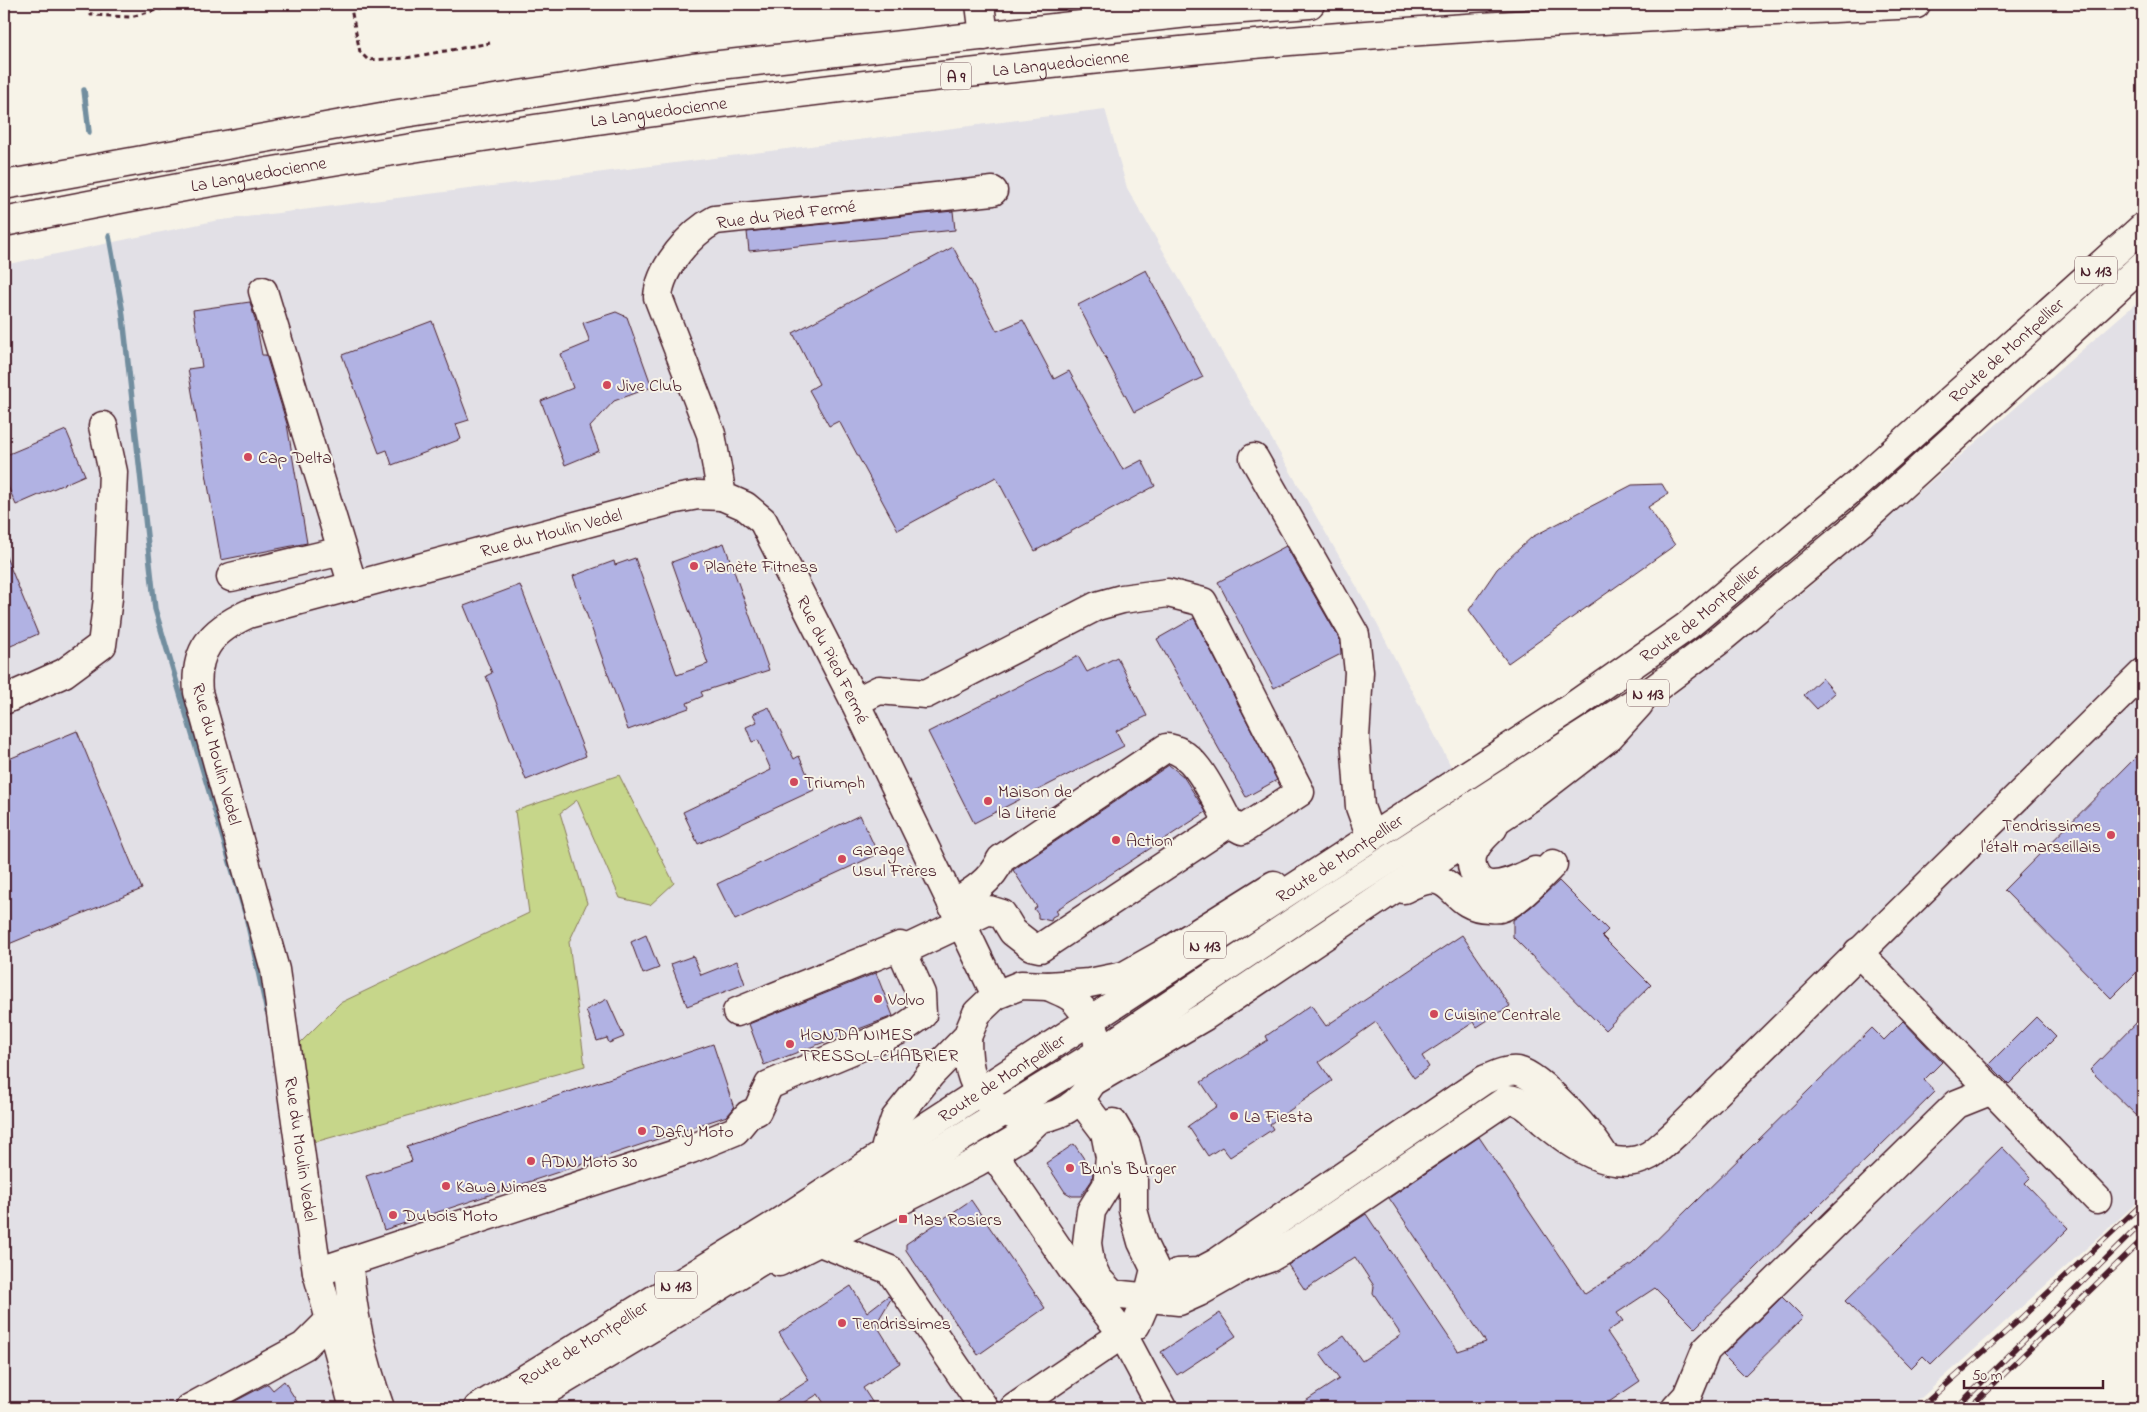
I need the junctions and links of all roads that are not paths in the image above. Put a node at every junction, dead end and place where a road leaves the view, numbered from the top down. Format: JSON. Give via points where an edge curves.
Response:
{"nodes":[{"id":1,"x":980,"y":4,"type":"edge"},
{"id":2,"x":1310,"y":4,"type":"edge"},
{"id":3,"x":1916,"y":4,"type":"edge"},
{"id":4,"x":984,"y":36,"type":"junction"},
{"id":5,"x":4,"y":185,"type":"edge"},
{"id":6,"x":993,"y":191,"type":"dead end"},
{"id":7,"x":4,"y":222,"type":"edge"},
{"id":8,"x":2143,"y":227,"type":"edge"},
{"id":9,"x":2143,"y":265,"type":"edge"},
{"id":10,"x":263,"y":291,"type":"dead end"},
{"id":11,"x":103,"y":426,"type":"dead end"},
{"id":12,"x":1254,"y":458,"type":"dead end"},
{"id":13,"x":722,"y":496,"type":"junction"},
{"id":14,"x":342,"y":551,"type":"junction"},
{"id":15,"x":231,"y":577,"type":"dead end"},
{"id":16,"x":352,"y":586,"type":"junction"},
{"id":17,"x":2143,"y":673,"type":"edge"},
{"id":18,"x":1649,"y":692,"type":"junction"},
{"id":19,"x":4,"y":700,"type":"edge"},
{"id":20,"x":855,"y":702,"type":"junction"},
{"id":21,"x":1502,"y":817,"type":"junction"},
{"id":22,"x":1229,"y":823,"type":"junction"},
{"id":23,"x":1371,"y":837,"type":"junction"},
{"id":24,"x":1319,"y":871,"type":"junction"},
{"id":25,"x":1363,"y":911,"type":"junction"},
{"id":26,"x":957,"y":914,"type":"junction"},
{"id":27,"x":902,"y":952,"type":"junction"},
{"id":28,"x":1858,"y":952,"type":"junction"},
{"id":29,"x":1048,"y":986,"type":"junction"},
{"id":30,"x":996,"y":995,"type":"junction"},
{"id":31,"x":737,"y":1012,"type":"dead end"},
{"id":32,"x":1091,"y":1020,"type":"junction"},
{"id":33,"x":967,"y":1043,"type":"junction"},
{"id":34,"x":1100,"y":1052,"type":"junction"},
{"id":35,"x":1087,"y":1090,"type":"junction"},
{"id":36,"x":1992,"y":1090,"type":"junction"},
{"id":37,"x":978,"y":1091,"type":"junction"},
{"id":38,"x":1004,"y":1111,"type":"junction"},
{"id":39,"x":1040,"y":1118,"type":"junction"},
{"id":40,"x":879,"y":1153,"type":"junction"},
{"id":41,"x":993,"y":1153,"type":"junction"},
{"id":42,"x":2097,"y":1199,"type":"dead end"},
{"id":43,"x":820,"y":1242,"type":"junction"},
{"id":44,"x":348,"y":1262,"type":"junction"},
{"id":45,"x":318,"y":1272,"type":"junction"},
{"id":46,"x":1148,"y":1297,"type":"junction"},
{"id":47,"x":686,"y":1307,"type":"junction"},
{"id":48,"x":330,"y":1320,"type":"junction"},
{"id":49,"x":1122,"y":1334,"type":"junction"},
{"id":50,"x":351,"y":1404,"type":"edge"},
{"id":51,"x":190,"y":1408,"type":"edge"},
{"id":52,"x":380,"y":1408,"type":"edge"},
{"id":53,"x":478,"y":1408,"type":"edge"},
{"id":54,"x":517,"y":1408,"type":"edge"},
{"id":55,"x":984,"y":1408,"type":"edge"},
{"id":56,"x":1014,"y":1408,"type":"edge"},
{"id":57,"x":1162,"y":1408,"type":"edge"},
{"id":58,"x":1676,"y":1408,"type":"edge"}],
"edges":[{"from":1,"to":4,"type":"main road"},
{"from":2,"to":4,"type":"main road","name":"La Languedocienne","number":"A 9","via":[[1188,13]]},
{"from":3,"to":7,"type":"main road","name":"La Languedocienne","number":"A 9","via":[[1566,22],[1202,49],[743,99],[401,149]]},
{"from":4,"to":5,"type":"main road","name":"La Languedocienne","number":"A 9","via":[[693,68],[389,115]]},
{"from":6,"to":13,"type":"main road","name":"Rue du Pied Fermé","via":[[730,217],[715,220],[688,240],[661,280],[658,302],[711,434]]},
{"from":8,"to":23,"type":"main road","name":"Route de Montpellier","number":"N 113","via":[[1855,486],[1686,627],[1575,705]]},
{"from":9,"to":18,"type":"main road","name":"Route de Montpellier","number":"N 113","via":[[1865,519],[1717,642]]},
{"from":10,"to":14,"type":"main road"},
{"from":11,"to":19,"type":"main road","via":[[113,472],[108,598],[102,645],[64,673]]},
{"from":12,"to":23,"type":"main road","via":[[1355,635],[1359,672],[1355,738],[1360,807]]},
{"from":13,"to":16,"type":"main road","name":"Rue du Moulin Vedel","via":[[698,495],[676,499]]},
{"from":13,"to":20,"type":"main road","name":"Rue du Pied Fermé","via":[[745,506],[763,521]]},
{"from":14,"to":15,"type":"main road"},
{"from":14,"to":16,"type":"main road"},
{"from":16,"to":45,"type":"main road","name":"Rue du Moulin Vedel","via":[[256,612],[228,623],[214,634],[206,646],[197,675],[198,692],[275,970]]},
{"from":17,"to":28,"type":"main road"},
{"from":18,"to":21,"type":"main road","via":[[1609,737]]},
{"from":18,"to":34,"type":"main road","name":"Route de Montpellier","number":"N 113","via":[[1326,900]]},
{"from":20,"to":22,"type":"main road","via":[[879,690],[926,694],[1105,603],[1168,593],[1203,602],[1300,792],[1242,830]]},
{"from":20,"to":26,"type":"main road","name":"Rue du Pied Fermé"},
{"from":21,"to":25,"type":"main road","via":[[1388,891]]},
{"from":21,"to":25,"type":"main road","via":[[1474,850],[1473,874],[1480,882],[1490,885],[1506,883],[1553,864],[1529,889],[1499,908],[1478,908],[1461,898],[1446,882],[1431,878],[1412,884]]},
{"from":22,"to":26,"type":"main road","via":[[1040,948],[1031,946],[1013,932],[1002,914],[989,910]]},
{"from":22,"to":26,"type":"main road","via":[[1194,764],[1180,751],[1166,748],[1002,859],[994,874],[968,895]]},
{"from":23,"to":24,"type":"main road","name":"Route de Montpellier","number":"N 113"},
{"from":24,"to":29,"type":"main road","via":[[1286,877],[1124,976]]},
{"from":24,"to":32,"type":"main road","name":"Route de Montpellier","number":"N 113"},
{"from":25,"to":35,"type":"main road"},
{"from":26,"to":27,"type":"main road"},
{"from":26,"to":30,"type":"main road","name":"Rue du Pied Fermé"},
{"from":27,"to":31,"type":"main road","via":[[900,946]]},
{"from":27,"to":44,"type":"main road","via":[[921,994],[922,1015],[902,1030],[769,1085],[757,1111],[748,1115],[735,1131],[691,1149]]},
{"from":28,"to":36,"type":"main road"},
{"from":28,"to":46,"type":"main road","via":[[1676,1133],[1649,1155],[1628,1162],[1607,1160],[1588,1134],[1534,1077],[1516,1071],[1499,1074],[1484,1080],[1254,1251],[1199,1272],[1177,1273]]},
{"from":29,"to":30,"type":"main road","via":[[1021,985]]},
{"from":29,"to":32,"type":"main road","via":[[1073,998]]},
{"from":30,"to":33,"type":"main road","via":[[977,1013]]},
{"from":32,"to":34,"type":"main road"},
{"from":32,"to":37,"type":"main road","name":"Route de Montpellier","number":"N 113"},
{"from":33,"to":37,"type":"main road","via":[[966,1063]]},
{"from":33,"to":40,"type":"main road","via":[[923,1107]]},
{"from":34,"to":35,"type":"main road","via":[[1098,1067]]},
{"from":34,"to":38,"type":"main road","name":"Route de Montpellier","number":"N 113"},
{"from":35,"to":39,"type":"main road","via":[[1068,1108]]},
{"from":35,"to":46,"type":"main road","via":[[1126,1145],[1133,1173],[1133,1210],[1142,1242],[1155,1269]]},
{"from":35,"to":46,"type":"main road","via":[[1105,1132],[1110,1156],[1107,1185],[1092,1211],[1087,1243],[1090,1263],[1097,1278],[1112,1294]]},
{"from":36,"to":42,"type":"main road"},
{"from":36,"to":58,"type":"main road","via":[[1957,1104],[1706,1350],[1686,1396]]},
{"from":37,"to":38,"type":"main road"},
{"from":37,"to":40,"type":"main road","name":"Route de Montpellier","number":"N 113"},
{"from":38,"to":39,"type":"main road","via":[[1022,1118]]},
{"from":38,"to":47,"type":"main road","name":"Route de Montpellier","number":"N 113"},
{"from":39,"to":41,"type":"main road","via":[[1021,1136]]},
{"from":40,"to":53,"type":"main road","name":"Route de Montpellier","number":"N 113","via":[[772,1227]]},
{"from":41,"to":43,"type":"main road"},
{"from":41,"to":49,"type":"main road","via":[[1072,1269]]},
{"from":43,"to":47,"type":"main road","via":[[728,1290]]},
{"from":43,"to":55,"type":"main road","via":[[890,1270]]},
{"from":44,"to":45,"type":"main road"},
{"from":44,"to":52,"type":"main road","via":[[350,1292],[368,1374]]},
{"from":45,"to":48,"type":"main road","name":"Rue du Moulin Vedel"},
{"from":46,"to":49,"type":"main road","via":[[1136,1325]]},
{"from":47,"to":54,"type":"main road","name":"Route de Montpellier","number":"N 113"},
{"from":48,"to":50,"type":"main road","name":"Rue du Moulin Vedel"},
{"from":48,"to":51,"type":"main road","via":[[304,1346]]},
{"from":49,"to":56,"type":"main road"},
{"from":49,"to":57,"type":"main road"}]}
